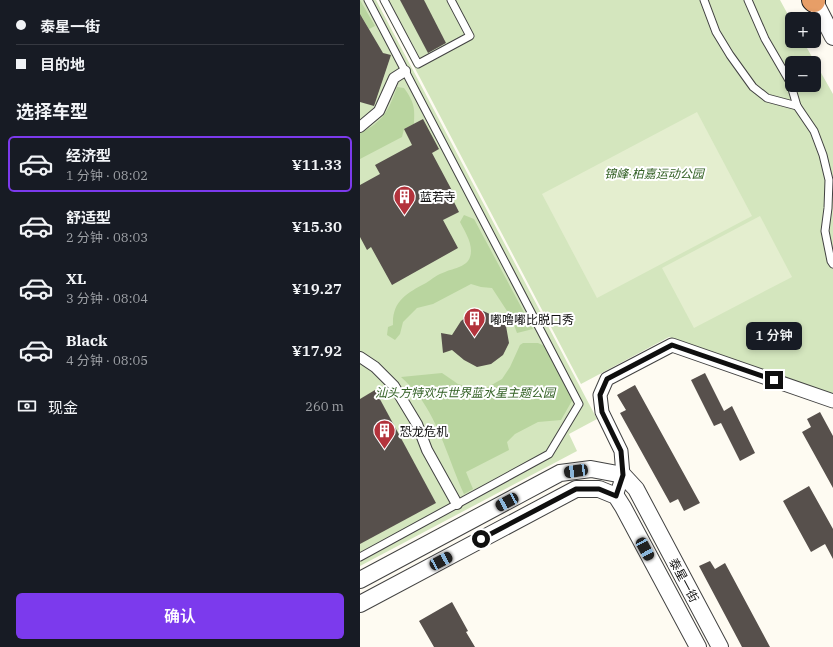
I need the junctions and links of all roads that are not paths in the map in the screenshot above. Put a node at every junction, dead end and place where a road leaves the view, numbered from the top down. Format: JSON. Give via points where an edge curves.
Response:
{"nodes":[{"id":1,"x":368,"y":0,"type":"edge"},
{"id":2,"x":384,"y":0,"type":"edge"},
{"id":3,"x":451,"y":0,"type":"edge"},
{"id":4,"x":704,"y":0,"type":"edge"},
{"id":5,"x":748,"y":0,"type":"edge"},
{"id":6,"x":814,"y":0,"type":"edge"},
{"id":7,"x":833,"y":37,"type":"edge"},
{"id":8,"x":405,"y":72,"type":"junction"},
{"id":9,"x":797,"y":106,"type":"junction"},
{"id":10,"x":360,"y":127,"type":"edge"},
{"id":11,"x":833,"y":264,"type":"edge"},
{"id":12,"x":360,"y":357,"type":"edge"},
{"id":13,"x":833,"y":401,"type":"edge"},
{"id":14,"x":623,"y":475,"type":"junction"},
{"id":15,"x":616,"y":496,"type":"junction"},
{"id":16,"x":457,"y":504,"type":"junction"},
{"id":17,"x":360,"y":557,"type":"edge"},
{"id":18,"x":360,"y":580,"type":"edge"},
{"id":19,"x":360,"y":604,"type":"edge"},
{"id":20,"x":698,"y":647,"type":"edge"},
{"id":21,"x":720,"y":647,"type":"edge"}],
"edges":[{"from":1,"to":8,"type":"lane"},
{"from":2,"to":3,"type":"lane","via":[[418,64],[470,36]]},
{"from":4,"to":9,"type":"lane","via":[[716,32],[753,87],[767,98]]},
{"from":5,"to":9,"type":"lane","via":[[765,39],[790,82]]},
{"from":6,"to":7,"type":"street"},
{"from":8,"to":10,"type":"street","via":[[394,78],[379,111]]},
{"from":8,"to":16,"type":"lane","via":[[580,404],[549,454]]},
{"from":9,"to":11,"type":"lane","via":[[814,131],[829,180],[825,231]]},
{"from":12,"to":16,"type":"street","via":[[375,367],[394,386],[414,418],[427,450]]},
{"from":13,"to":14,"type":"street","via":[[672,345],[607,379],[600,395],[602,412],[621,451]]},
{"from":14,"to":15,"type":"street"},
{"from":14,"to":18,"type":"street","via":[[591,469],[560,473]]},
{"from":14,"to":21,"type":"street","name":"泰星一街","via":[[636,489]]},
{"from":15,"to":19,"type":"street","via":[[599,489],[576,489]]},
{"from":15,"to":20,"type":"street","name":"泰星一街"},
{"from":16,"to":17,"type":"lane"}]}
